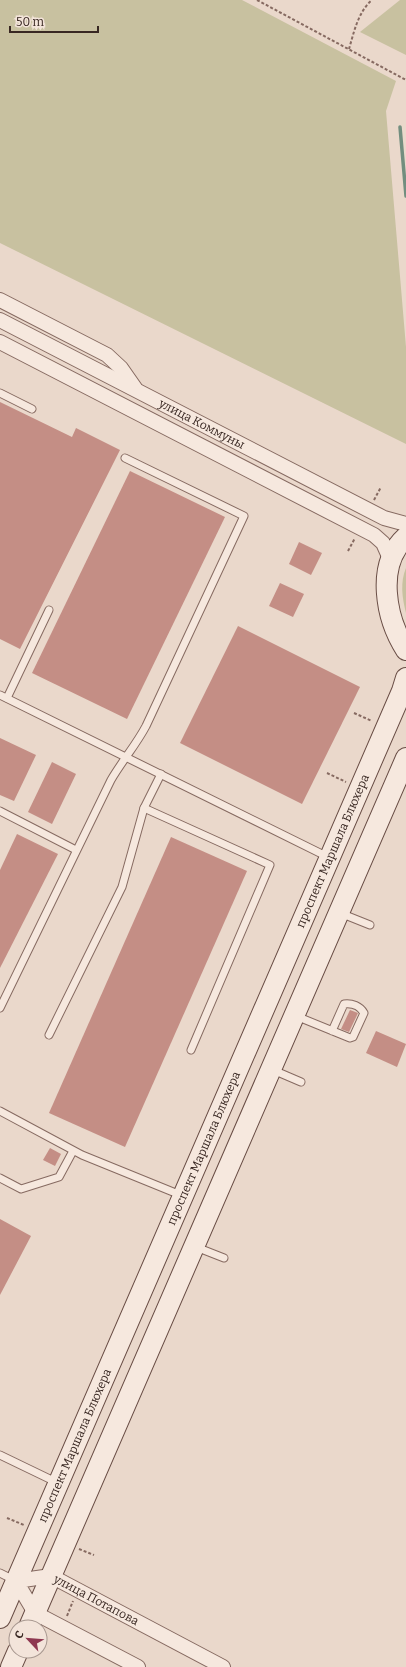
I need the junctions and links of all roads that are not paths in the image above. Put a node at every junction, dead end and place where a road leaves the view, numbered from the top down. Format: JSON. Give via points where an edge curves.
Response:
{"nodes":[{"id":1,"x":0,"y":300,"type":"edge"},
{"id":2,"x":0,"y":320,"type":"edge"},
{"id":3,"x":0,"y":342,"type":"edge"},
{"id":4,"x":136,"y":390,"type":"junction"},
{"id":5,"x":0,"y":393,"type":"edge"},
{"id":6,"x":32,"y":409,"type":"dead end"},
{"id":7,"x":125,"y":458,"type":"dead end"},
{"id":8,"x":406,"y":524,"type":"edge"},
{"id":9,"x":406,"y":537,"type":"edge"},
{"id":10,"x":391,"y":561,"type":"junction"},
{"id":11,"x":49,"y":610,"type":"dead end"},
{"id":12,"x":406,"y":650,"type":"edge"},
{"id":13,"x":406,"y":678,"type":"edge"},
{"id":14,"x":3,"y":697,"type":"edge"},
{"id":15,"x":125,"y":757,"type":"junction"},
{"id":16,"x":406,"y":758,"type":"edge"},
{"id":17,"x":160,"y":774,"type":"junction"},
{"id":18,"x":144,"y":808,"type":"junction"},
{"id":19,"x":0,"y":811,"type":"edge"},
{"id":20,"x":76,"y":850,"type":"junction"},
{"id":21,"x":330,"y":858,"type":"junction"},
{"id":22,"x":338,"y":912,"type":"junction"},
{"id":23,"x":370,"y":925,"type":"dead end"},
{"id":24,"x":0,"y":1008,"type":"edge"},
{"id":25,"x":294,"y":1015,"type":"junction"},
{"id":26,"x":332,"y":1031,"type":"junction"},
{"id":27,"x":50,"y":1035,"type":"dead end"},
{"id":28,"x":190,"y":1050,"type":"dead end"},
{"id":29,"x":271,"y":1069,"type":"junction"},
{"id":30,"x":301,"y":1082,"type":"dead end"},
{"id":31,"x":0,"y":1112,"type":"edge"},
{"id":32,"x":73,"y":1151,"type":"junction"},
{"id":33,"x":0,"y":1178,"type":"edge"},
{"id":34,"x":183,"y":1196,"type":"junction"},
{"id":35,"x":194,"y":1246,"type":"junction"},
{"id":36,"x":224,"y":1258,"type":"dead end"},
{"id":37,"x":0,"y":1454,"type":"edge"},
{"id":38,"x":58,"y":1483,"type":"junction"},
{"id":39,"x":51,"y":1576,"type":"junction"},
{"id":40,"x":8,"y":1577,"type":"edge"},
{"id":41,"x":0,"y":1618,"type":"edge"},
{"id":42,"x":31,"y":1619,"type":"edge"},
{"id":43,"x":32,"y":1619,"type":"edge"},
{"id":44,"x":48,"y":1627,"type":"edge"},
{"id":45,"x":138,"y":1667,"type":"edge"},
{"id":46,"x":223,"y":1667,"type":"edge"}],
"edges":[{"from":1,"to":4,"type":"street","via":[[106,355],[121,368]]},
{"from":2,"to":4,"type":"street","name":"улица Коммуны"},
{"from":3,"to":10,"type":"street","name":"улица Коммуны","via":[[374,535],[383,543]]},
{"from":4,"to":8,"type":"street","name":"улица Коммуны","via":[[384,518]]},
{"from":5,"to":6,"type":"lane"},
{"from":7,"to":15,"type":"lane","via":[[244,516],[146,726],[136,745]]},
{"from":9,"to":10,"type":"street","via":[[398,546]]},
{"from":10,"to":12,"type":"street","via":[[387,595],[398,636]]},
{"from":11,"to":14,"type":"lane"},
{"from":13,"to":21,"type":"street","name":"проспект Маршала Блюхера"},
{"from":14,"to":15,"type":"lane"},
{"from":15,"to":17,"type":"lane"},
{"from":15,"to":20,"type":"lane"},
{"from":16,"to":22,"type":"street"},
{"from":17,"to":18,"type":"lane"},
{"from":17,"to":21,"type":"lane"},
{"from":18,"to":27,"type":"lane","via":[[122,887]]},
{"from":18,"to":28,"type":"lane","via":[[270,865]]},
{"from":19,"to":20,"type":"lane"},
{"from":20,"to":24,"type":"lane"},
{"from":21,"to":34,"type":"street","name":"проспект Маршала Блюхера"},
{"from":22,"to":23,"type":"lane"},
{"from":22,"to":25,"type":"street"},
{"from":25,"to":26,"type":"lane"},
{"from":25,"to":29,"type":"street"},
{"from":26,"to":26,"type":"lane","via":[[353,1037],[364,1013],[350,1004],[344,1004]]},
{"from":29,"to":30,"type":"lane"},
{"from":29,"to":35,"type":"street"},
{"from":31,"to":32,"type":"lane"},
{"from":32,"to":33,"type":"lane","via":[[59,1177],[21,1189]]},
{"from":32,"to":34,"type":"lane"},
{"from":34,"to":38,"type":"street","name":"проспект Маршала Блюхера"},
{"from":35,"to":36,"type":"lane"},
{"from":35,"to":39,"type":"street"},
{"from":37,"to":38,"type":"lane"},
{"from":38,"to":40,"type":"street","name":"проспект Маршала Блюхера"},
{"from":39,"to":40,"type":"street","name":"улица Потапова"},
{"from":39,"to":43,"type":"street"},
{"from":39,"to":46,"type":"street","name":"улица Потапова"},
{"from":40,"to":41,"type":"street","name":"проспект Маршала Блюхера"},
{"from":40,"to":42,"type":"street"},
{"from":44,"to":45,"type":"street"}]}
